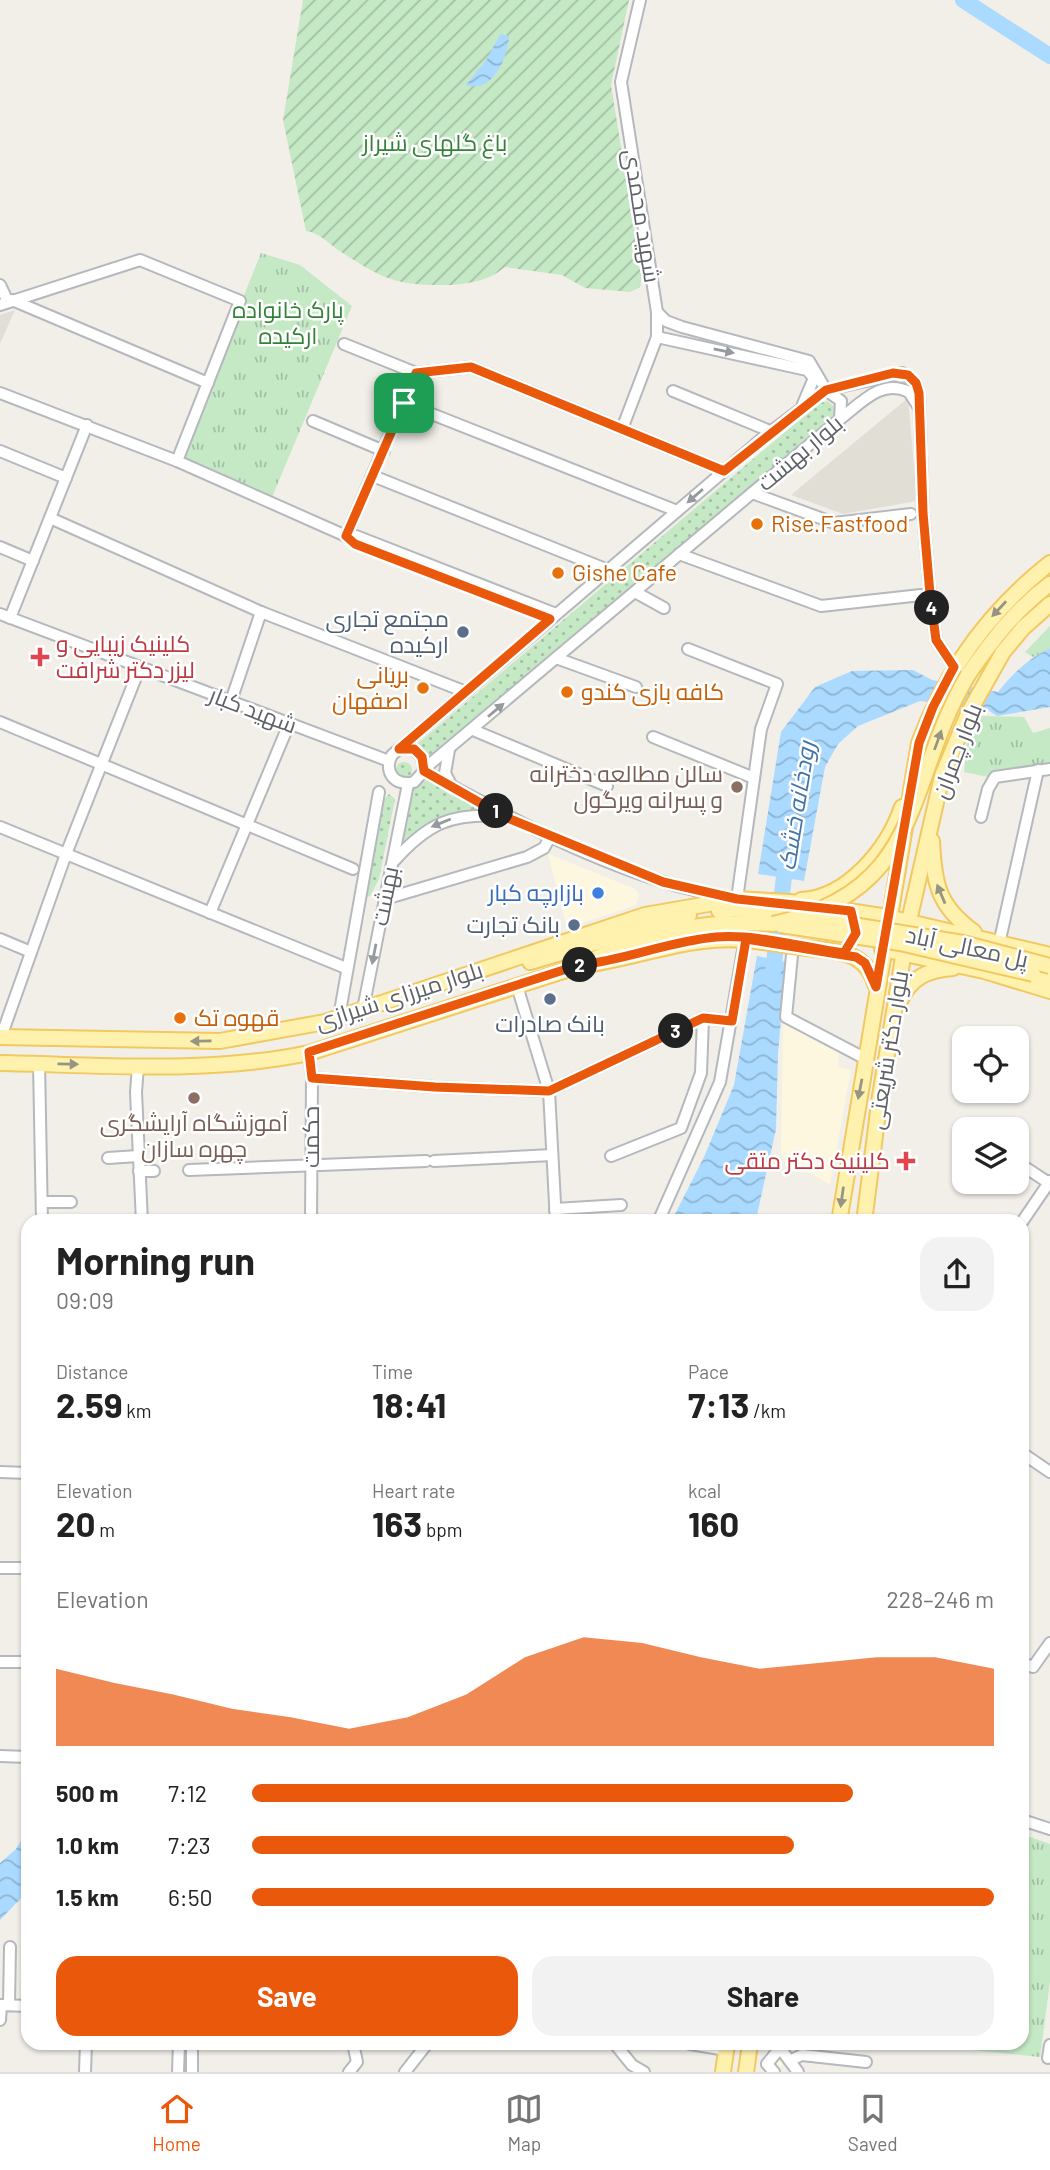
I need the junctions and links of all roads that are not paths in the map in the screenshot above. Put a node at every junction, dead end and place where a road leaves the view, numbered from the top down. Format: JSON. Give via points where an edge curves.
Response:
{"nodes":[{"id":1,"x":640,"y":0,"type":"edge"},
{"id":2,"x":0,"y":285,"type":"edge"},
{"id":3,"x":7,"y":302,"type":"edge"},
{"id":4,"x":657,"y":312,"type":"junction"},
{"id":5,"x":657,"y":337,"type":"junction"},
{"id":6,"x":344,"y":344,"type":"dead end"},
{"id":7,"x":416,"y":373,"type":"junction"},
{"id":8,"x":208,"y":383,"type":"junction"},
{"id":9,"x":826,"y":390,"type":"junction"},
{"id":10,"x":673,"y":391,"type":"dead end"},
{"id":11,"x":0,"y":393,"type":"edge"},
{"id":12,"x":404,"y":403,"type":"junction"},
{"id":13,"x":918,"y":406,"type":"junction"},
{"id":14,"x":801,"y":407,"type":"junction"},
{"id":15,"x":840,"y":419,"type":"junction"},
{"id":16,"x":313,"y":421,"type":"dead end"},
{"id":17,"x":87,"y":425,"type":"junction"},
{"id":18,"x":622,"y":429,"type":"junction"},
{"id":19,"x":770,"y":431,"type":"junction"},
{"id":20,"x":0,"y":450,"type":"edge"},
{"id":21,"x":384,"y":451,"type":"junction"},
{"id":22,"x":177,"y":461,"type":"junction"},
{"id":23,"x":724,"y":471,"type":"junction"},
{"id":24,"x":373,"y":476,"type":"junction"},
{"id":25,"x":66,"y":478,"type":"junction"},
{"id":26,"x":752,"y":492,"type":"junction"},
{"id":27,"x":677,"y":510,"type":"junction"},
{"id":28,"x":911,"y":514,"type":"dead end"},
{"id":29,"x":50,"y":518,"type":"junction"},
{"id":30,"x":346,"y":536,"type":"junction"},
{"id":31,"x":0,"y":547,"type":"edge"},
{"id":32,"x":679,"y":554,"type":"junction"},
{"id":33,"x":33,"y":561,"type":"junction"},
{"id":34,"x":1050,"y":563,"type":"edge"},
{"id":35,"x":608,"y":570,"type":"junction"},
{"id":36,"x":1050,"y":584,"type":"edge"},
{"id":37,"x":635,"y":592,"type":"junction"},
{"id":38,"x":921,"y":596,"type":"dead end"},
{"id":39,"x":1050,"y":604,"type":"edge"},
{"id":40,"x":664,"y":608,"type":"dead end"},
{"id":41,"x":261,"y":612,"type":"junction"},
{"id":42,"x":5,"y":616,"type":"edge"},
{"id":43,"x":553,"y":617,"type":"junction"},
{"id":44,"x":688,"y":649,"type":"dead end"},
{"id":45,"x":556,"y":658,"type":"junction"},
{"id":46,"x":140,"y":667,"type":"junction"},
{"id":47,"x":951,"y":673,"type":"junction"},
{"id":48,"x":636,"y":687,"type":"dead end"},
{"id":49,"x":466,"y":692,"type":"junction"},
{"id":50,"x":231,"y":701,"type":"junction"},
{"id":51,"x":0,"y":722,"type":"edge"},
{"id":52,"x":289,"y":724,"type":"junction"},
{"id":53,"x":473,"y":730,"type":"junction"},
{"id":54,"x":653,"y":737,"type":"dead end"},
{"id":55,"x":399,"y":749,"type":"junction"},
{"id":56,"x":449,"y":750,"type":"junction"},
{"id":57,"x":389,"y":761,"type":"junction"},
{"id":58,"x":102,"y":763,"type":"junction"},
{"id":59,"x":424,"y":770,"type":"junction"},
{"id":60,"x":1044,"y":770,"type":"edge"},
{"id":61,"x":754,"y":778,"type":"junction"},
{"id":62,"x":912,"y":778,"type":"junction"},
{"id":63,"x":408,"y":784,"type":"junction"},
{"id":64,"x":607,"y":786,"type":"dead end"},
{"id":65,"x":453,"y":787,"type":"junction"},
{"id":66,"x":379,"y":792,"type":"dead end"},
{"id":67,"x":505,"y":817,"type":"junction"},
{"id":68,"x":981,"y":817,"type":"dead end"},
{"id":69,"x":247,"y":824,"type":"junction"},
{"id":70,"x":0,"y":827,"type":"edge"},
{"id":71,"x":932,"y":827,"type":"junction"},
{"id":72,"x":550,"y":837,"type":"junction"},
{"id":73,"x":66,"y":854,"type":"junction"},
{"id":74,"x":899,"y":860,"type":"junction"},
{"id":75,"x":922,"y":862,"type":"junction"},
{"id":76,"x":392,"y":863,"type":"junction"},
{"id":77,"x":353,"y":869,"type":"dead end"},
{"id":78,"x":385,"y":899,"type":"junction"},
{"id":79,"x":737,"y":899,"type":"junction"},
{"id":80,"x":794,"y":905,"type":"junction"},
{"id":81,"x":851,"y":911,"type":"junction"},
{"id":82,"x":210,"y":913,"type":"junction"},
{"id":83,"x":887,"y":917,"type":"junction"},
{"id":84,"x":909,"y":921,"type":"junction"},
{"id":85,"x":773,"y":924,"type":"junction"},
{"id":86,"x":0,"y":939,"type":"edge"},
{"id":87,"x":746,"y":939,"type":"junction"},
{"id":88,"x":993,"y":943,"type":"junction"},
{"id":89,"x":797,"y":946,"type":"junction"},
{"id":90,"x":882,"y":949,"type":"junction"},
{"id":91,"x":31,"y":951,"type":"junction"},
{"id":92,"x":844,"y":953,"type":"junction"},
{"id":93,"x":903,"y":954,"type":"junction"},
{"id":94,"x":1050,"y":955,"type":"edge"},
{"id":95,"x":930,"y":959,"type":"junction"},
{"id":96,"x":579,"y":965,"type":"junction"},
{"id":97,"x":1050,"y":965,"type":"edge"},
{"id":98,"x":346,"y":968,"type":"junction"},
{"id":99,"x":965,"y":968,"type":"junction"},
{"id":100,"x":1050,"y":979,"type":"edge"},
{"id":101,"x":449,"y":981,"type":"junction"},
{"id":102,"x":517,"y":986,"type":"junction"},
{"id":103,"x":876,"y":987,"type":"junction"},
{"id":104,"x":1050,"y":990,"type":"edge"},
{"id":105,"x":363,"y":1009,"type":"junction"},
{"id":106,"x":895,"y":1011,"type":"junction"},
{"id":107,"x":339,"y":1017,"type":"junction"},
{"id":108,"x":703,"y":1018,"type":"junction"},
{"id":109,"x":732,"y":1021,"type":"junction"},
{"id":110,"x":0,"y":1037,"type":"edge"},
{"id":111,"x":309,"y":1052,"type":"junction"},
{"id":112,"x":866,"y":1059,"type":"junction"},
{"id":113,"x":0,"y":1063,"type":"edge"},
{"id":114,"x":39,"y":1063,"type":"junction"},
{"id":115,"x":138,"y":1066,"type":"junction"},
{"id":116,"x":312,"y":1078,"type":"junction"},
{"id":117,"x":549,"y":1091,"type":"junction"},
{"id":118,"x":849,"y":1147,"type":"junction"},
{"id":119,"x":873,"y":1152,"type":"junction"},
{"id":120,"x":552,"y":1155,"type":"junction"},
{"id":121,"x":138,"y":1156,"type":"junction"},
{"id":122,"x":611,"y":1156,"type":"dead end"},
{"id":123,"x":108,"y":1158,"type":"dead end"},
{"id":124,"x":311,"y":1167,"type":"junction"},
{"id":125,"x":188,"y":1170,"type":"dead end"},
{"id":126,"x":1029,"y":1170,"type":"edge"},
{"id":127,"x":139,"y":1171,"type":"junction"},
{"id":128,"x":154,"y":1171,"type":"dead end"},
{"id":129,"x":846,"y":1172,"type":"junction"},
{"id":130,"x":870,"y":1177,"type":"junction"},
{"id":131,"x":1049,"y":1182,"type":"edge"},
{"id":132,"x":42,"y":1202,"type":"junction"},
{"id":133,"x":71,"y":1202,"type":"dead end"},
{"id":134,"x":621,"y":1205,"type":"dead end"},
{"id":135,"x":555,"y":1209,"type":"junction"},
{"id":136,"x":42,"y":1214,"type":"edge"},
{"id":137,"x":142,"y":1214,"type":"edge"},
{"id":138,"x":311,"y":1214,"type":"edge"},
{"id":139,"x":555,"y":1214,"type":"edge"},
{"id":140,"x":662,"y":1214,"type":"edge"},
{"id":141,"x":840,"y":1214,"type":"edge"},
{"id":142,"x":865,"y":1214,"type":"edge"},
{"id":143,"x":1027,"y":1214,"type":"edge"},
{"id":144,"x":1029,"y":1458,"type":"edge"},
{"id":145,"x":0,"y":1472,"type":"edge"},
{"id":146,"x":21,"y":1472,"type":"edge"},
{"id":147,"x":1050,"y":1472,"type":"edge"},
{"id":148,"x":0,"y":1568,"type":"edge"},
{"id":149,"x":21,"y":1569,"type":"edge"},
{"id":150,"x":1050,"y":1643,"type":"edge"},
{"id":151,"x":0,"y":1662,"type":"edge"},
{"id":152,"x":21,"y":1662,"type":"edge"},
{"id":153,"x":1029,"y":1664,"type":"edge"},
{"id":154,"x":0,"y":1756,"type":"edge"},
{"id":155,"x":21,"y":1756,"type":"edge"},
{"id":156,"x":1029,"y":1822,"type":"edge"},
{"id":157,"x":1050,"y":1829,"type":"edge"},
{"id":158,"x":10,"y":1947,"type":"dead end"},
{"id":159,"x":5,"y":2005,"type":"edge"},
{"id":160,"x":0,"y":2020,"type":"edge"},
{"id":161,"x":1050,"y":2045,"type":"edge"},
{"id":162,"x":86,"y":2050,"type":"edge"},
{"id":163,"x":178,"y":2050,"type":"edge"},
{"id":164,"x":192,"y":2050,"type":"edge"},
{"id":165,"x":354,"y":2050,"type":"edge"},
{"id":166,"x":422,"y":2050,"type":"edge"},
{"id":167,"x":620,"y":2050,"type":"edge"},
{"id":168,"x":726,"y":2050,"type":"edge"},
{"id":169,"x":777,"y":2050,"type":"edge"},
{"id":170,"x":782,"y":2050,"type":"edge"},
{"id":171,"x":748,"y":2058,"type":"edge"},
{"id":172,"x":1048,"y":2058,"type":"dead end"},
{"id":173,"x":791,"y":2060,"type":"junction"},
{"id":174,"x":866,"y":2062,"type":"dead end"},
{"id":175,"x":770,"y":2068,"type":"edge"},
{"id":176,"x":178,"y":2071,"type":"edge"},
{"id":177,"x":192,"y":2071,"type":"edge"},
{"id":178,"x":85,"y":2072,"type":"edge"},
{"id":179,"x":349,"y":2072,"type":"edge"},
{"id":180,"x":405,"y":2072,"type":"edge"},
{"id":181,"x":644,"y":2072,"type":"edge"},
{"id":182,"x":723,"y":2072,"type":"edge"},
{"id":183,"x":798,"y":2072,"type":"edge"}],
"edges":[{"from":1,"to":4,"type":"street","name":"شهید محمدی","via":[[621,82]]},
{"from":2,"to":3,"type":"street"},
{"from":3,"to":8,"type":"street"},
{"from":3,"to":8,"type":"street","via":[[140,260],[240,301]]},
{"from":4,"to":5,"type":"street","name":"شهید محمدی"},
{"from":4,"to":9,"type":"street","via":[[682,327],[809,361]]},
{"from":5,"to":14,"type":"street","one_way":true,"via":[[807,370],[814,383]]},
{"from":5,"to":18,"type":"street","name":"شهید محمدی"},
{"from":6,"to":7,"type":"street"},
{"from":7,"to":12,"type":"street"},
{"from":7,"to":18,"type":"street","via":[[471,367]]},
{"from":8,"to":22,"type":"street"},
{"from":9,"to":13,"type":"street","name":"بلوار بهشت","via":[[902,373],[916,383]]},
{"from":9,"to":14,"type":"street","name":"بلوار بهشت"},
{"from":9,"to":15,"type":"street","via":[[841,401]]},
{"from":10,"to":19,"type":"street"},
{"from":11,"to":17,"type":"street"},
{"from":12,"to":21,"type":"street"},
{"from":12,"to":27,"type":"street"},
{"from":13,"to":15,"type":"street","name":"بلوار بهشت","via":[[902,388],[882,388]]},
{"from":13,"to":47,"type":"street","via":[[936,640]]},
{"from":14,"to":19,"type":"street","name":"بلوار بهشت"},
{"from":15,"to":26,"type":"street","name":"بلوار بهشت"},
{"from":16,"to":21,"type":"street"},
{"from":17,"to":22,"type":"street"},
{"from":17,"to":25,"type":"street"},
{"from":18,"to":23,"type":"street"},
{"from":19,"to":23,"type":"street","name":"بلوار بهشت"},
{"from":20,"to":25,"type":"street"},
{"from":21,"to":24,"type":"street"},
{"from":22,"to":30,"type":"street"},
{"from":23,"to":27,"type":"street","name":"بلوار بهشت","one_way":true},
{"from":24,"to":30,"type":"street"},
{"from":24,"to":35,"type":"street"},
{"from":25,"to":29,"type":"street"},
{"from":26,"to":28,"type":"street","via":[[834,523]]},
{"from":26,"to":32,"type":"street","name":"بلوار بهشت"},
{"from":27,"to":35,"type":"street","name":"بلوار بهشت"},
{"from":29,"to":33,"type":"street"},
{"from":29,"to":41,"type":"street"},
{"from":30,"to":43,"type":"street","via":[[355,544]]},
{"from":31,"to":33,"type":"street"},
{"from":32,"to":37,"type":"street","name":"بلوار بهشت"},
{"from":32,"to":38,"type":"street","via":[[821,606]]},
{"from":33,"to":42,"type":"street"},
{"from":34,"to":47,"type":"main road","name":"بلوار چمران","one_way":true,"via":[[997,612]]},
{"from":35,"to":43,"type":"street","name":"بلوار بهشت"},
{"from":85,"to":36,"type":"main road","one_way":true,"bridge":true,"via":[[832,903],[885,863],[904,833],[945,720],[968,674],[1007,622]]},
{"from":37,"to":40,"type":"street"},
{"from":37,"to":45,"type":"street","name":"بلوار بهشت"},
{"from":39,"to":71,"type":"main road","name":"بلوار چمران","via":[[1023,628],[968,713],[942,776]]},
{"from":41,"to":49,"type":"street"},
{"from":41,"to":50,"type":"street"},
{"from":42,"to":46,"type":"street","name":"شهید کبار"},
{"from":43,"to":49,"type":"street","name":"بلوار بهشت"},
{"from":44,"to":61,"type":"street","via":[[776,684],[761,729]]},
{"from":45,"to":48,"type":"street"},
{"from":53,"to":45,"type":"street","name":"بلوار بهشت","one_way":true},
{"from":46,"to":50,"type":"street","name":"شهید کبار"},
{"from":46,"to":58,"type":"street"},
{"from":47,"to":62,"type":"main road","name":"بلوار چمران","via":[[919,743]]},
{"from":49,"to":55,"type":"street","name":"بلوار بهشت"},
{"from":50,"to":52,"type":"street","name":"شهید کبار"},
{"from":51,"to":58,"type":"street"},
{"from":52,"to":57,"type":"street","name":"شهید کبار"},
{"from":52,"to":69,"type":"street"},
{"from":53,"to":56,"type":"street","name":"بلوار بهشت"},
{"from":53,"to":64,"type":"street"},
{"from":54,"to":61,"type":"street"},
{"from":55,"to":57,"type":"street"},
{"from":55,"to":59,"type":"street","via":[[419,752]]},
{"from":56,"to":59,"type":"street","name":"بلوار بهشت"},
{"from":56,"to":65,"type":"street","via":[[445,773]]},
{"from":57,"to":63,"type":"street","via":[[392,777]]},
{"from":58,"to":69,"type":"street"},
{"from":58,"to":73,"type":"street"},
{"from":59,"to":63,"type":"street"},
{"from":59,"to":65,"type":"street"},
{"from":60,"to":68,"type":"street","via":[[995,777]]},
{"from":60,"to":88,"type":"street"},
{"from":61,"to":79,"type":"street"},
{"from":62,"to":74,"type":"main road","name":"بلوار چمران"},
{"from":62,"to":80,"type":"main road","name":"بلوار چمران","via":[[900,813],[871,860],[830,892]]},
{"from":63,"to":76,"type":"street","name":"بهشت"},
{"from":65,"to":67,"type":"street"},
{"from":66,"to":98,"type":"street"},
{"from":67,"to":72,"type":"street"},
{"from":67,"to":76,"type":"street","one_way":true,"via":[[475,815],[437,824]]},
{"from":69,"to":77,"type":"street"},
{"from":69,"to":82,"type":"street"},
{"from":70,"to":73,"type":"street"},
{"from":71,"to":75,"type":"main road","name":"بلوار چمران"},
{"from":88,"to":71,"type":"main road","one_way":true,"via":[[957,920],[941,896],[934,879]]},
{"from":72,"to":78,"type":"street","via":[[544,848],[527,857]]},
{"from":72,"to":79,"type":"street","via":[[663,882]]},
{"from":73,"to":82,"type":"street"},
{"from":73,"to":91,"type":"street"},
{"from":74,"to":75,"type":"main road","via":[[906,866]]},
{"from":74,"to":83,"type":"main road","name":"بلوار چمران"},
{"from":75,"to":84,"type":"main road","name":"بلوار چمران"},
{"from":76,"to":78,"type":"street","name":"بهشت"},
{"from":78,"to":105,"type":"street","name":"بهشت","one_way":true},
{"from":79,"to":80,"type":"main road","name":"بلوار میرزای شیرازی"},
{"from":79,"to":101,"type":"main road","name":"بلوار میرزای شیرازی","via":[[645,915]]},
{"from":80,"to":81,"type":"main road"},
{"from":80,"to":97,"type":"main road","name":"پل معالی آباد","bridge":true},
{"from":80,"to":101,"type":"main road","via":[[696,914],[571,953]]},
{"from":81,"to":83,"type":"main road"},
{"from":81,"to":92,"type":"main road","via":[[856,933]]},
{"from":82,"to":98,"type":"street"},
{"from":83,"to":84,"type":"main road"},
{"from":83,"to":90,"type":"main road","name":"بلوار چمران"},
{"from":84,"to":88,"type":"main road"},
{"from":84,"to":93,"type":"main road","name":"بلوار دکتر شریعتی"},
{"from":85,"to":96,"type":"main road","name":"پل معالی آباد","via":[[708,923],[666,931]]},
{"from":85,"to":100,"type":"main road","name":"پل معالی آباد","bridge":true,"via":[[900,943]]},
{"from":86,"to":91,"type":"street"},
{"from":87,"to":89,"type":"main road","name":"بلوار میرزای شیرازی","bridge":true},
{"from":87,"to":96,"type":"main road","name":"بلوار میرزای شیرازی","via":[[687,941],[616,961]]},
{"from":87,"to":109,"type":"street"},
{"from":88,"to":94,"type":"main road"},
{"from":88,"to":95,"type":"main road","via":[[928,933],[925,946]]},
{"from":89,"to":92,"type":"main road","name":"بلوار میرزای شیرازی"},
{"from":89,"to":112,"type":"street","via":[[786,1017]]},
{"from":90,"to":93,"type":"main road"},
{"from":90,"to":103,"type":"main road","name":"بلوار دکتر شریعتی"},
{"from":91,"to":110,"type":"street"},
{"from":92,"to":103,"type":"main road","via":[[865,963]]},
{"from":93,"to":95,"type":"main road"},
{"from":93,"to":106,"type":"main road","name":"بلوار دکتر شریعتی"},
{"from":95,"to":99,"type":"main road"},
{"from":96,"to":102,"type":"main road","name":"بلوار میرزای شیرازی"},
{"from":98,"to":107,"type":"street"},
{"from":99,"to":104,"type":"main road"},
{"from":99,"to":106,"type":"main road","via":[[918,977]]},
{"from":101,"to":105,"type":"main road","name":"بلوار میرزای شیرازی"},
{"from":102,"to":111,"type":"main road","name":"بلوار میرزای شیرازی"},
{"from":102,"to":117,"type":"street"},
{"from":103,"to":112,"type":"main road","name":"بلوار دکتر شریعتی"},
{"from":105,"to":107,"type":"main road","name":"بلوار میرزای شیرازی"},
{"from":106,"to":119,"type":"main road","name":"بلوار دکتر شریعتی"},
{"from":107,"to":110,"type":"main road","name":"بلوار میرزای شیرازی","one_way":true,"via":[[220,1041]]},
{"from":108,"to":109,"type":"street"},
{"from":108,"to":117,"type":"street"},
{"from":108,"to":122,"type":"street","via":[[701,1073],[681,1128]]},
{"from":109,"to":140,"type":"street","via":[[720,1082]]},
{"from":111,"to":115,"type":"main road","name":"بلوار میرزای شیرازی","via":[[221,1065]]},
{"from":111,"to":116,"type":"street","name":"حکمت"},
{"from":112,"to":118,"type":"main road","name":"بلوار دکتر شریعتی","one_way":true},
{"from":113,"to":114,"type":"main road","name":"بلوار میرزای شیرازی"},
{"from":114,"to":115,"type":"main road","name":"بلوار میرزای شیرازی","one_way":true},
{"from":114,"to":132,"type":"street"},
{"from":115,"to":121,"type":"street"},
{"from":116,"to":117,"type":"street"},
{"from":116,"to":124,"type":"street","name":"حکمت"},
{"from":117,"to":120,"type":"street"},
{"from":118,"to":119,"type":"main road","via":[[860,1158]]},
{"from":118,"to":129,"type":"main road","name":"بلوار دکتر شریعتی"},
{"from":119,"to":130,"type":"main road","name":"بلوار دکتر شریعتی"},
{"from":120,"to":124,"type":"street"},
{"from":120,"to":135,"type":"street"},
{"from":121,"to":123,"type":"street"},
{"from":121,"to":127,"type":"street"},
{"from":124,"to":125,"type":"street"},
{"from":124,"to":138,"type":"street","name":"حکمت"},
{"from":126,"to":131,"type":"street"},
{"from":127,"to":128,"type":"street"},
{"from":127,"to":137,"type":"street"},
{"from":129,"to":130,"type":"main road","via":[[859,1166]]},
{"from":129,"to":141,"type":"main road","name":"بلوار دکتر شریعتی","one_way":true},
{"from":130,"to":142,"type":"main road","name":"بلوار دکتر شریعتی"},
{"from":131,"to":143,"type":"street"},
{"from":132,"to":133,"type":"street"},
{"from":132,"to":136,"type":"street"},
{"from":134,"to":135,"type":"street"},
{"from":135,"to":139,"type":"street"},
{"from":144,"to":147,"type":"street"},
{"from":145,"to":146,"type":"street"},
{"from":148,"to":149,"type":"street"},
{"from":150,"to":153,"type":"street"},
{"from":151,"to":152,"type":"street"},
{"from":154,"to":155,"type":"street"},
{"from":156,"to":157,"type":"street"},
{"from":158,"to":159,"type":"street"},
{"from":159,"to":160,"type":"street"},
{"from":161,"to":172,"type":"street"},
{"from":162,"to":178,"type":"street"},
{"from":163,"to":176,"type":"street"},
{"from":164,"to":177,"type":"street"},
{"from":165,"to":179,"type":"street","via":[[357,2062]]},
{"from":166,"to":180,"type":"street"},
{"from":167,"to":181,"type":"street"},
{"from":168,"to":182,"type":"main road"},
{"from":169,"to":175,"type":"street"},
{"from":170,"to":173,"type":"street"},
{"from":171,"to":175,"type":"street"},
{"from":173,"to":174,"type":"street","via":[[802,2055]]},
{"from":173,"to":183,"type":"street"},
{"from":176,"to":177,"type":"street"}]}
